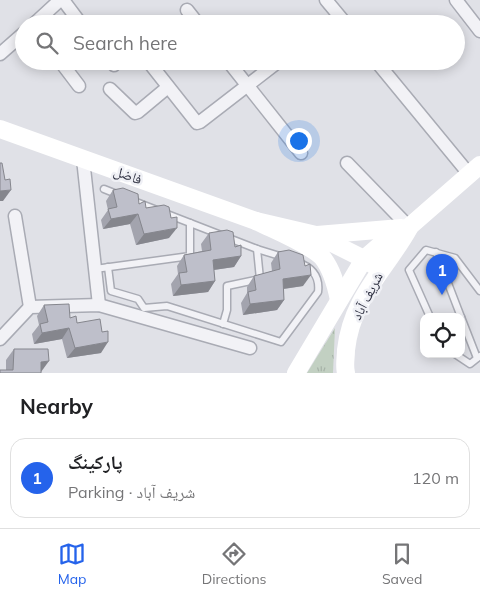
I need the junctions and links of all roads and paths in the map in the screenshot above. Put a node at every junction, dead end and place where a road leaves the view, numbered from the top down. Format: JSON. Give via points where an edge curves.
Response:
{"nodes":[{"id":1,"x":61,"y":0,"type":"edge"},
{"id":2,"x":326,"y":0,"type":"edge"},
{"id":3,"x":456,"y":0,"type":"edge"},
{"id":4,"x":187,"y":10,"type":"dead end"},
{"id":5,"x":44,"y":15,"type":"edge"},
{"id":6,"x":74,"y":15,"type":"edge"},
{"id":7,"x":191,"y":15,"type":"edge"},
{"id":8,"x":335,"y":15,"type":"edge"},
{"id":9,"x":480,"y":31,"type":"edge"},
{"id":10,"x":15,"y":39,"type":"edge"},
{"id":11,"x":2,"y":48,"type":"edge"},
{"id":12,"x":67,"y":70,"type":"edge"},
{"id":13,"x":155,"y":70,"type":"edge"},
{"id":14,"x":235,"y":70,"type":"edge"},
{"id":15,"x":267,"y":70,"type":"edge"},
{"id":16,"x":384,"y":70,"type":"edge"},
{"id":17,"x":247,"y":85,"type":"junction"},
{"id":18,"x":79,"y":86,"type":"dead end"},
{"id":19,"x":168,"y":87,"type":"junction"},
{"id":20,"x":110,"y":89,"type":"dead end"},
{"id":21,"x":0,"y":128,"type":"edge"},
{"id":22,"x":300,"y":153,"type":"dead end"},
{"id":23,"x":83,"y":159,"type":"junction"},
{"id":24,"x":347,"y":163,"type":"dead end"},
{"id":25,"x":477,"y":169,"type":"edge"},
{"id":26,"x":104,"y":189,"type":"dead end"},
{"id":27,"x":15,"y":216,"type":"dead end"},
{"id":28,"x":256,"y":221,"type":"junction"},
{"id":29,"x":190,"y":223,"type":"junction"},
{"id":30,"x":409,"y":227,"type":"junction"},
{"id":31,"x":316,"y":235,"type":"junction"},
{"id":32,"x":257,"y":249,"type":"junction"},
{"id":33,"x":436,"y":252,"type":"junction"},
{"id":34,"x":364,"y":259,"type":"junction"},
{"id":35,"x":108,"y":267,"type":"junction"},
{"id":36,"x":95,"y":269,"type":"junction"},
{"id":37,"x":380,"y":269,"type":"junction"},
{"id":38,"x":480,"y":291,"type":"edge"},
{"id":39,"x":339,"y":300,"type":"junction"},
{"id":40,"x":99,"y":305,"type":"junction"},
{"id":41,"x":30,"y":307,"type":"junction"},
{"id":42,"x":428,"y":313,"type":"edge"},
{"id":43,"x":459,"y":313,"type":"edge"},
{"id":44,"x":223,"y":324,"type":"junction"},
{"id":45,"x":465,"y":326,"type":"edge"},
{"id":46,"x":0,"y":339,"type":"edge"},
{"id":47,"x":250,"y":348,"type":"dead end"},
{"id":48,"x":478,"y":357,"type":"edge"},
{"id":49,"x":461,"y":358,"type":"edge"},
{"id":50,"x":296,"y":373,"type":"edge"},
{"id":51,"x":346,"y":373,"type":"edge"}],
"edges":[{"from":1,"to":5,"type":"street"},
{"from":1,"to":6,"type":"street"},
{"from":2,"to":8,"type":"street"},
{"from":3,"to":9,"type":"street"},
{"from":4,"to":7,"type":"street"},
{"from":10,"to":11,"type":"street"},
{"from":12,"to":18,"type":"street"},
{"from":13,"to":19,"type":"street"},
{"from":14,"to":17,"type":"street"},
{"from":15,"to":17,"type":"street"},
{"from":16,"to":25,"type":"street"},
{"from":17,"to":19,"type":"street","via":[[197,123]]},
{"from":17,"to":22,"type":"street"},
{"from":19,"to":20,"type":"street","via":[[135,113]]},
{"from":21,"to":23,"type":"main road","name":"فاضل"},
{"from":23,"to":28,"type":"main road","name":"فاضل"},
{"from":23,"to":36,"type":"street"},
{"from":24,"to":30,"type":"street"},
{"from":25,"to":30,"type":"main road"},
{"from":26,"to":29,"type":"lane"},
{"from":27,"to":41,"type":"street"},
{"from":28,"to":31,"type":"main road"},
{"from":28,"to":39,"type":"main road","via":[[321,256],[335,282]]},
{"from":29,"to":32,"type":"lane"},
{"from":29,"to":35,"type":"lane","via":[[190,256]]},
{"from":30,"to":31,"type":"main road"},
{"from":30,"to":34,"type":"main road","name":"شریف آباد","via":[[386,240]]},
{"from":30,"to":37,"type":"main road","name":"شریف آباد","via":[[397,249]]},
{"from":31,"to":34,"type":"main road"},
{"from":32,"to":44,"type":"lane","via":[[260,279],[227,286],[228,310]]},
{"from":32,"to":44,"type":"lane","via":[[300,262],[311,269],[316,275],[318,292],[281,342]]},
{"from":33,"to":38,"type":"lane","via":[[455,258]]},
{"from":33,"to":42,"type":"lane","via":[[426,250],[409,270]]},
{"from":33,"to":43,"type":"lane"},
{"from":34,"to":37,"type":"main road"},
{"from":34,"to":39,"type":"main road","name":"شریف آباد"},
{"from":35,"to":36,"type":"lane"},
{"from":35,"to":44,"type":"lane","via":[[111,291],[138,299],[144,308],[167,306]]},
{"from":36,"to":40,"type":"street"},
{"from":37,"to":51,"type":"main road","name":"شریف آباد","via":[[358,308],[347,340]]},
{"from":39,"to":50,"type":"main road","name":"شریف آباد"},
{"from":40,"to":41,"type":"street"},
{"from":40,"to":47,"type":"street"},
{"from":41,"to":46,"type":"street"},
{"from":45,"to":48,"type":"lane"},
{"from":48,"to":49,"type":"lane","via":[[470,364]]}]}
